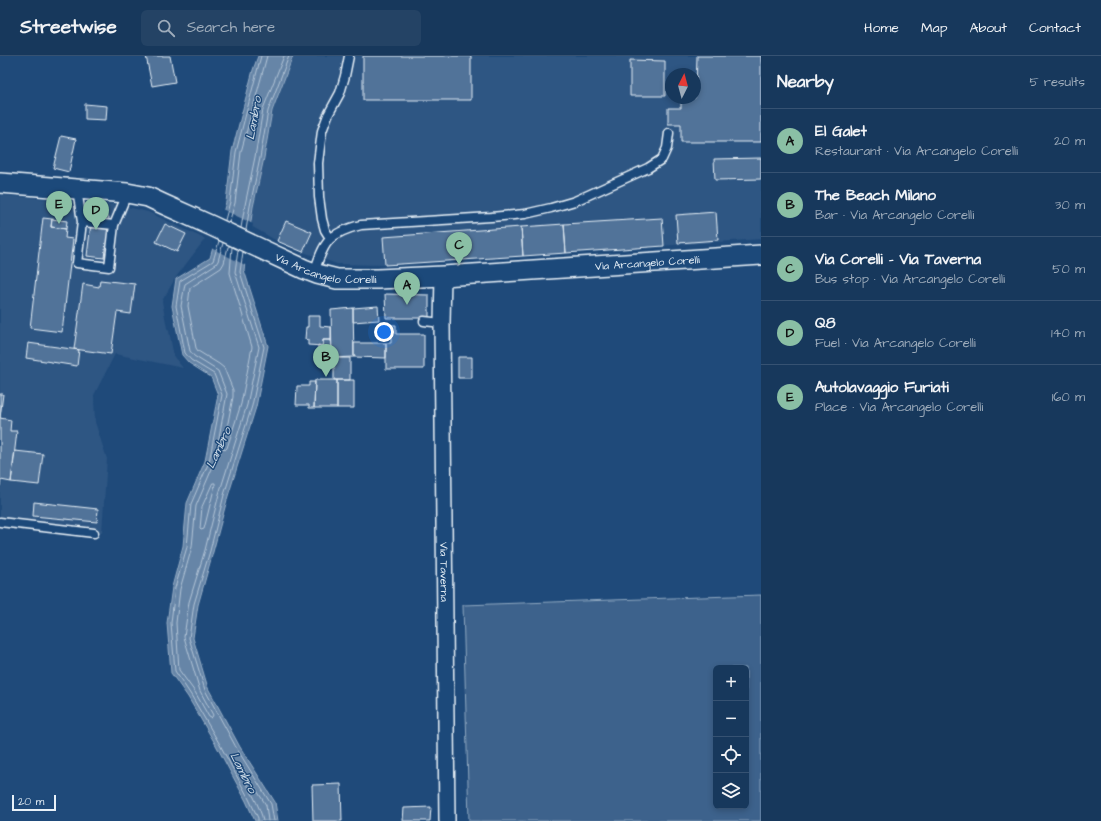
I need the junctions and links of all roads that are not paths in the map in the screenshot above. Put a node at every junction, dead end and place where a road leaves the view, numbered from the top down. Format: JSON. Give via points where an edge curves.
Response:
{"nodes":[{"id":1,"x":349,"y":56,"type":"edge"},
{"id":2,"x":669,"y":133,"type":"dead end"},
{"id":3,"x":0,"y":183,"type":"edge"},
{"id":4,"x":77,"y":189,"type":"junction"},
{"id":5,"x":127,"y":193,"type":"junction"},
{"id":6,"x":82,"y":222,"type":"junction"},
{"id":7,"x":114,"y":225,"type":"junction"},
{"id":8,"x":330,"y":238,"type":"junction"},
{"id":9,"x":761,"y":255,"type":"edge"},
{"id":10,"x":314,"y":273,"type":"junction"},
{"id":11,"x":443,"y":276,"type":"junction"},
{"id":12,"x":424,"y":321,"type":"dead end"},
{"id":13,"x":442,"y":323,"type":"junction"},
{"id":14,"x":0,"y":522,"type":"edge"},
{"id":15,"x":94,"y":533,"type":"dead end"},
{"id":16,"x":447,"y":821,"type":"edge"}],
"edges":[{"from":1,"to":8,"type":"lane","via":[[340,93],[322,131],[318,163],[322,219]]},
{"from":2,"to":8,"type":"lane","via":[[662,159],[648,168],[569,202],[525,214],[491,218],[362,225],[346,229]]},
{"from":3,"to":4,"type":"street","name":"Via Arcangelo Corelli"},
{"from":4,"to":5,"type":"street","name":"Via Arcangelo Corelli"},
{"from":4,"to":6,"type":"lane"},
{"from":5,"to":7,"type":"lane"},
{"from":5,"to":10,"type":"street","name":"Via Arcangelo Corelli","via":[[148,197]]},
{"from":6,"to":7,"type":"lane"},
{"from":6,"to":7,"type":"lane","via":[[78,263],[109,267]]},
{"from":8,"to":10,"type":"lane","via":[[318,258]]},
{"from":9,"to":11,"type":"street","name":"Via Arcangelo Corelli"},
{"from":10,"to":11,"type":"street","name":"Via Arcangelo Corelli","via":[[337,279]]},
{"from":11,"to":13,"type":"street","name":"Via Taverna"},
{"from":12,"to":13,"type":"lane"},
{"from":13,"to":16,"type":"street","name":"Via Taverna"},
{"from":14,"to":15,"type":"lane"}]}
